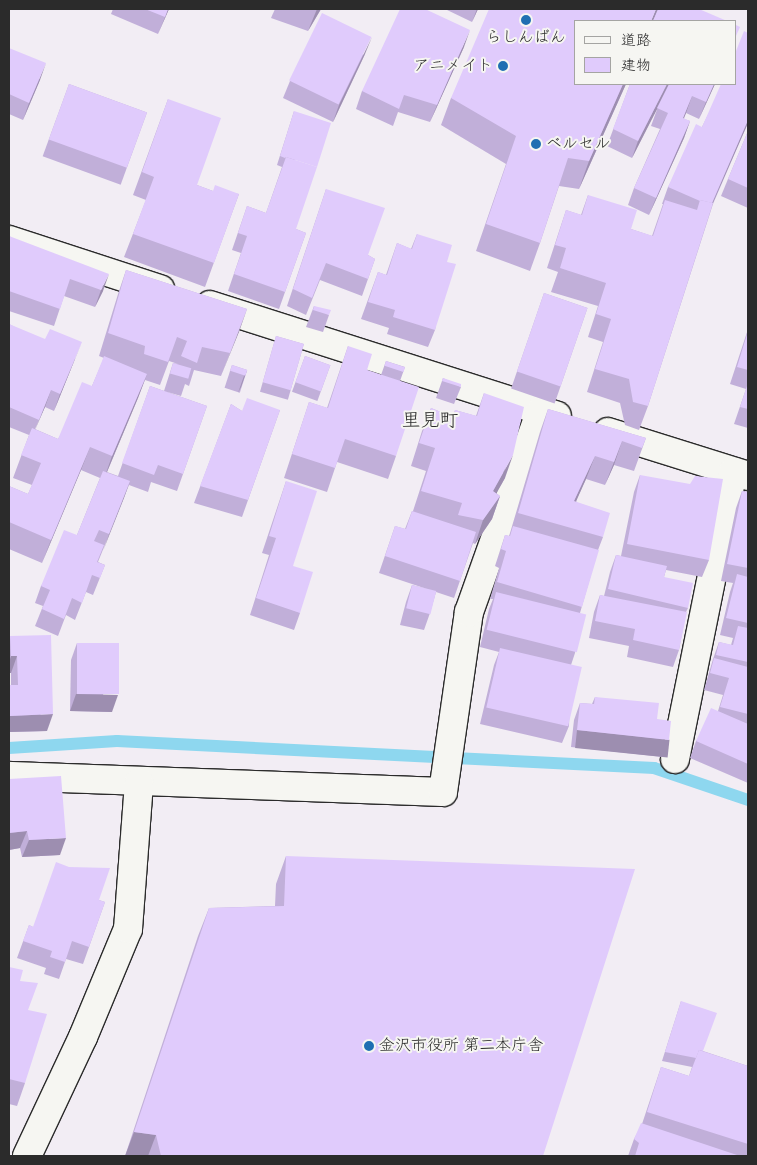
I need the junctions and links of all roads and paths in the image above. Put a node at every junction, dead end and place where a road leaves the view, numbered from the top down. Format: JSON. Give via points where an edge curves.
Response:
{"nodes":[{"id":1,"x":9,"y":240,"type":"edge"},
{"id":2,"x":541,"y":410,"type":"junction"},
{"id":3,"x":741,"y":474,"type":"edge"},
{"id":4,"x":675,"y":759,"type":"dead end"},
{"id":5,"x":9,"y":776,"type":"edge"},
{"id":6,"x":139,"y":782,"type":"junction"},
{"id":7,"x":27,"y":1156,"type":"edge"}],
"edges":[{"from":1,"to":2,"type":"street"},
{"from":2,"to":3,"type":"street"},
{"from":2,"to":6,"type":"street","via":[[469,612],[444,792]]},
{"from":3,"to":4,"type":"street"},
{"from":5,"to":6,"type":"street"},
{"from":6,"to":7,"type":"street","via":[[128,930],[83,1037]]}]}
